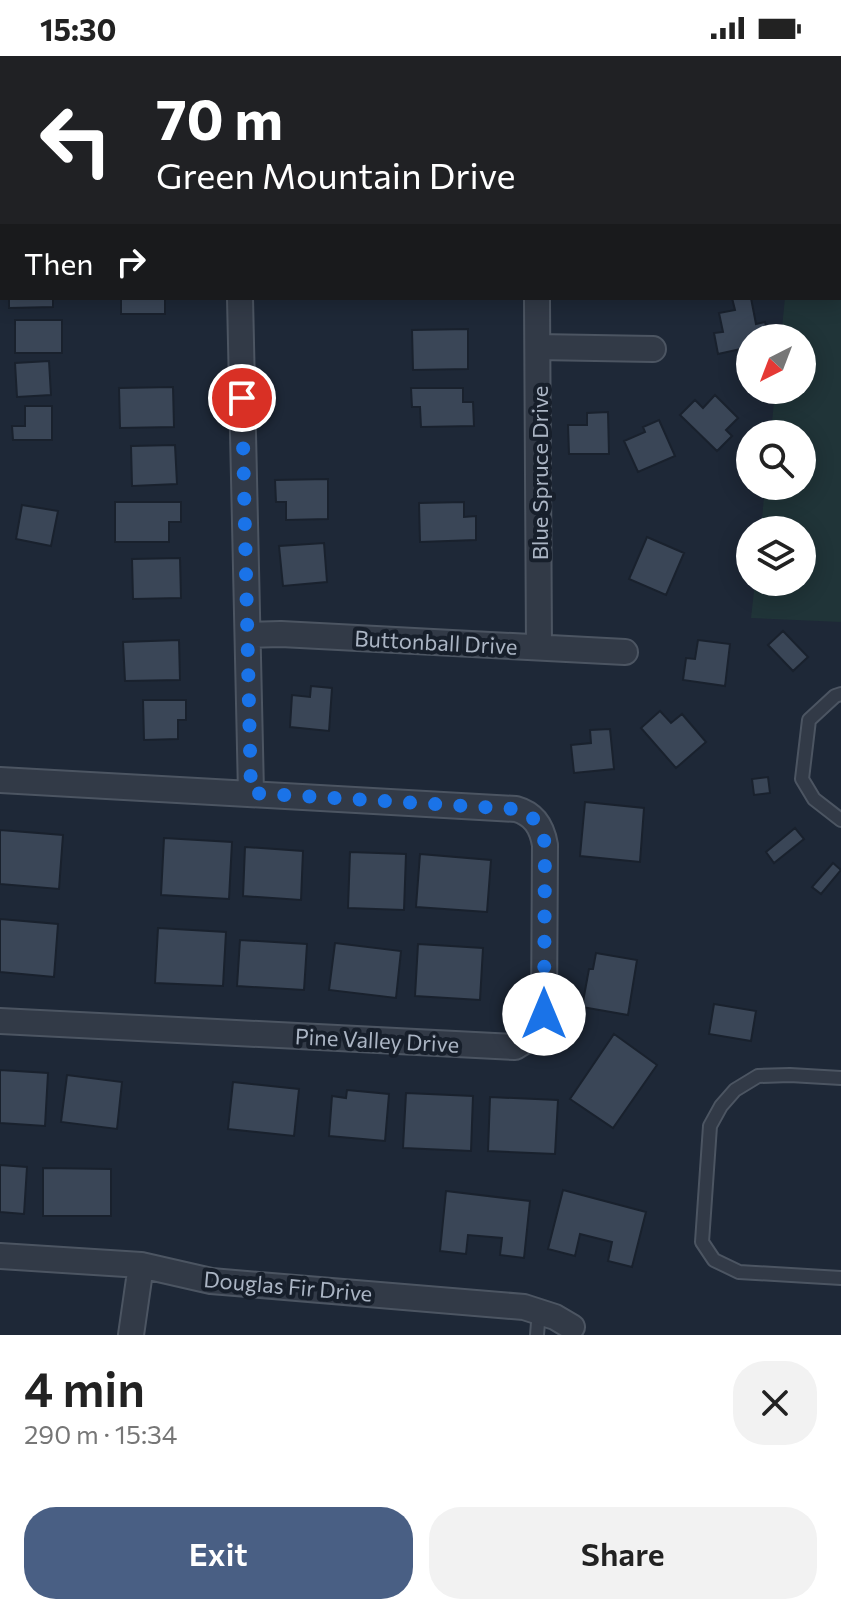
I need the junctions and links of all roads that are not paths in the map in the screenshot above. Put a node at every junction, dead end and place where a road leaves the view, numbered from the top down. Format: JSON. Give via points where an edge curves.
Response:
{"nodes":[{"id":1,"x":240,"y":300,"type":"edge"},
{"id":2,"x":537,"y":300,"type":"edge"},
{"id":3,"x":538,"y":347,"type":"junction"},
{"id":4,"x":653,"y":349,"type":"dead end"},
{"id":5,"x":248,"y":635,"type":"junction"},
{"id":6,"x":539,"y":647,"type":"junction"},
{"id":7,"x":625,"y":652,"type":"dead end"},
{"id":8,"x":841,"y":694,"type":"edge"},
{"id":9,"x":0,"y":780,"type":"edge"},
{"id":10,"x":251,"y":793,"type":"junction"},
{"id":11,"x":841,"y":820,"type":"edge"},
{"id":12,"x":0,"y":1021,"type":"edge"},
{"id":13,"x":841,"y":1078,"type":"edge"},
{"id":14,"x":0,"y":1256,"type":"edge"},
{"id":15,"x":141,"y":1265,"type":"junction"},
{"id":16,"x":841,"y":1278,"type":"edge"},
{"id":17,"x":539,"y":1310,"type":"junction"},
{"id":18,"x":572,"y":1327,"type":"dead end"},
{"id":19,"x":131,"y":1335,"type":"edge"},
{"id":20,"x":537,"y":1335,"type":"edge"}],
"edges":[{"from":1,"to":5,"type":"street"},
{"from":2,"to":3,"type":"street","name":"Blue Spruce Drive"},
{"from":3,"to":4,"type":"street"},
{"from":3,"to":6,"type":"street","name":"Blue Spruce Drive"},
{"from":5,"to":6,"type":"street","name":"Buttonball Drive"},
{"from":5,"to":10,"type":"street"},
{"from":6,"to":7,"type":"street","name":"Buttonball Drive"},
{"from":8,"to":11,"type":"lane","via":[[809,720],[802,779],[814,799]]},
{"from":9,"to":10,"type":"street"},
{"from":10,"to":12,"type":"street","name":"Pine Valley Drive","via":[[527,812],[545,845],[544,1014],[533,1036],[515,1047]]},
{"from":13,"to":16,"type":"lane","via":[[758,1076],[721,1106],[710,1126],[702,1242],[714,1260],[739,1272]]},
{"from":14,"to":15,"type":"street","name":"Douglas Fir Drive"},
{"from":15,"to":17,"type":"street","name":"Douglas Fir Drive","via":[[211,1281]]},
{"from":15,"to":19,"type":"street"},
{"from":17,"to":18,"type":"street","name":"Douglas Fir Drive"},
{"from":17,"to":20,"type":"lane"}]}
